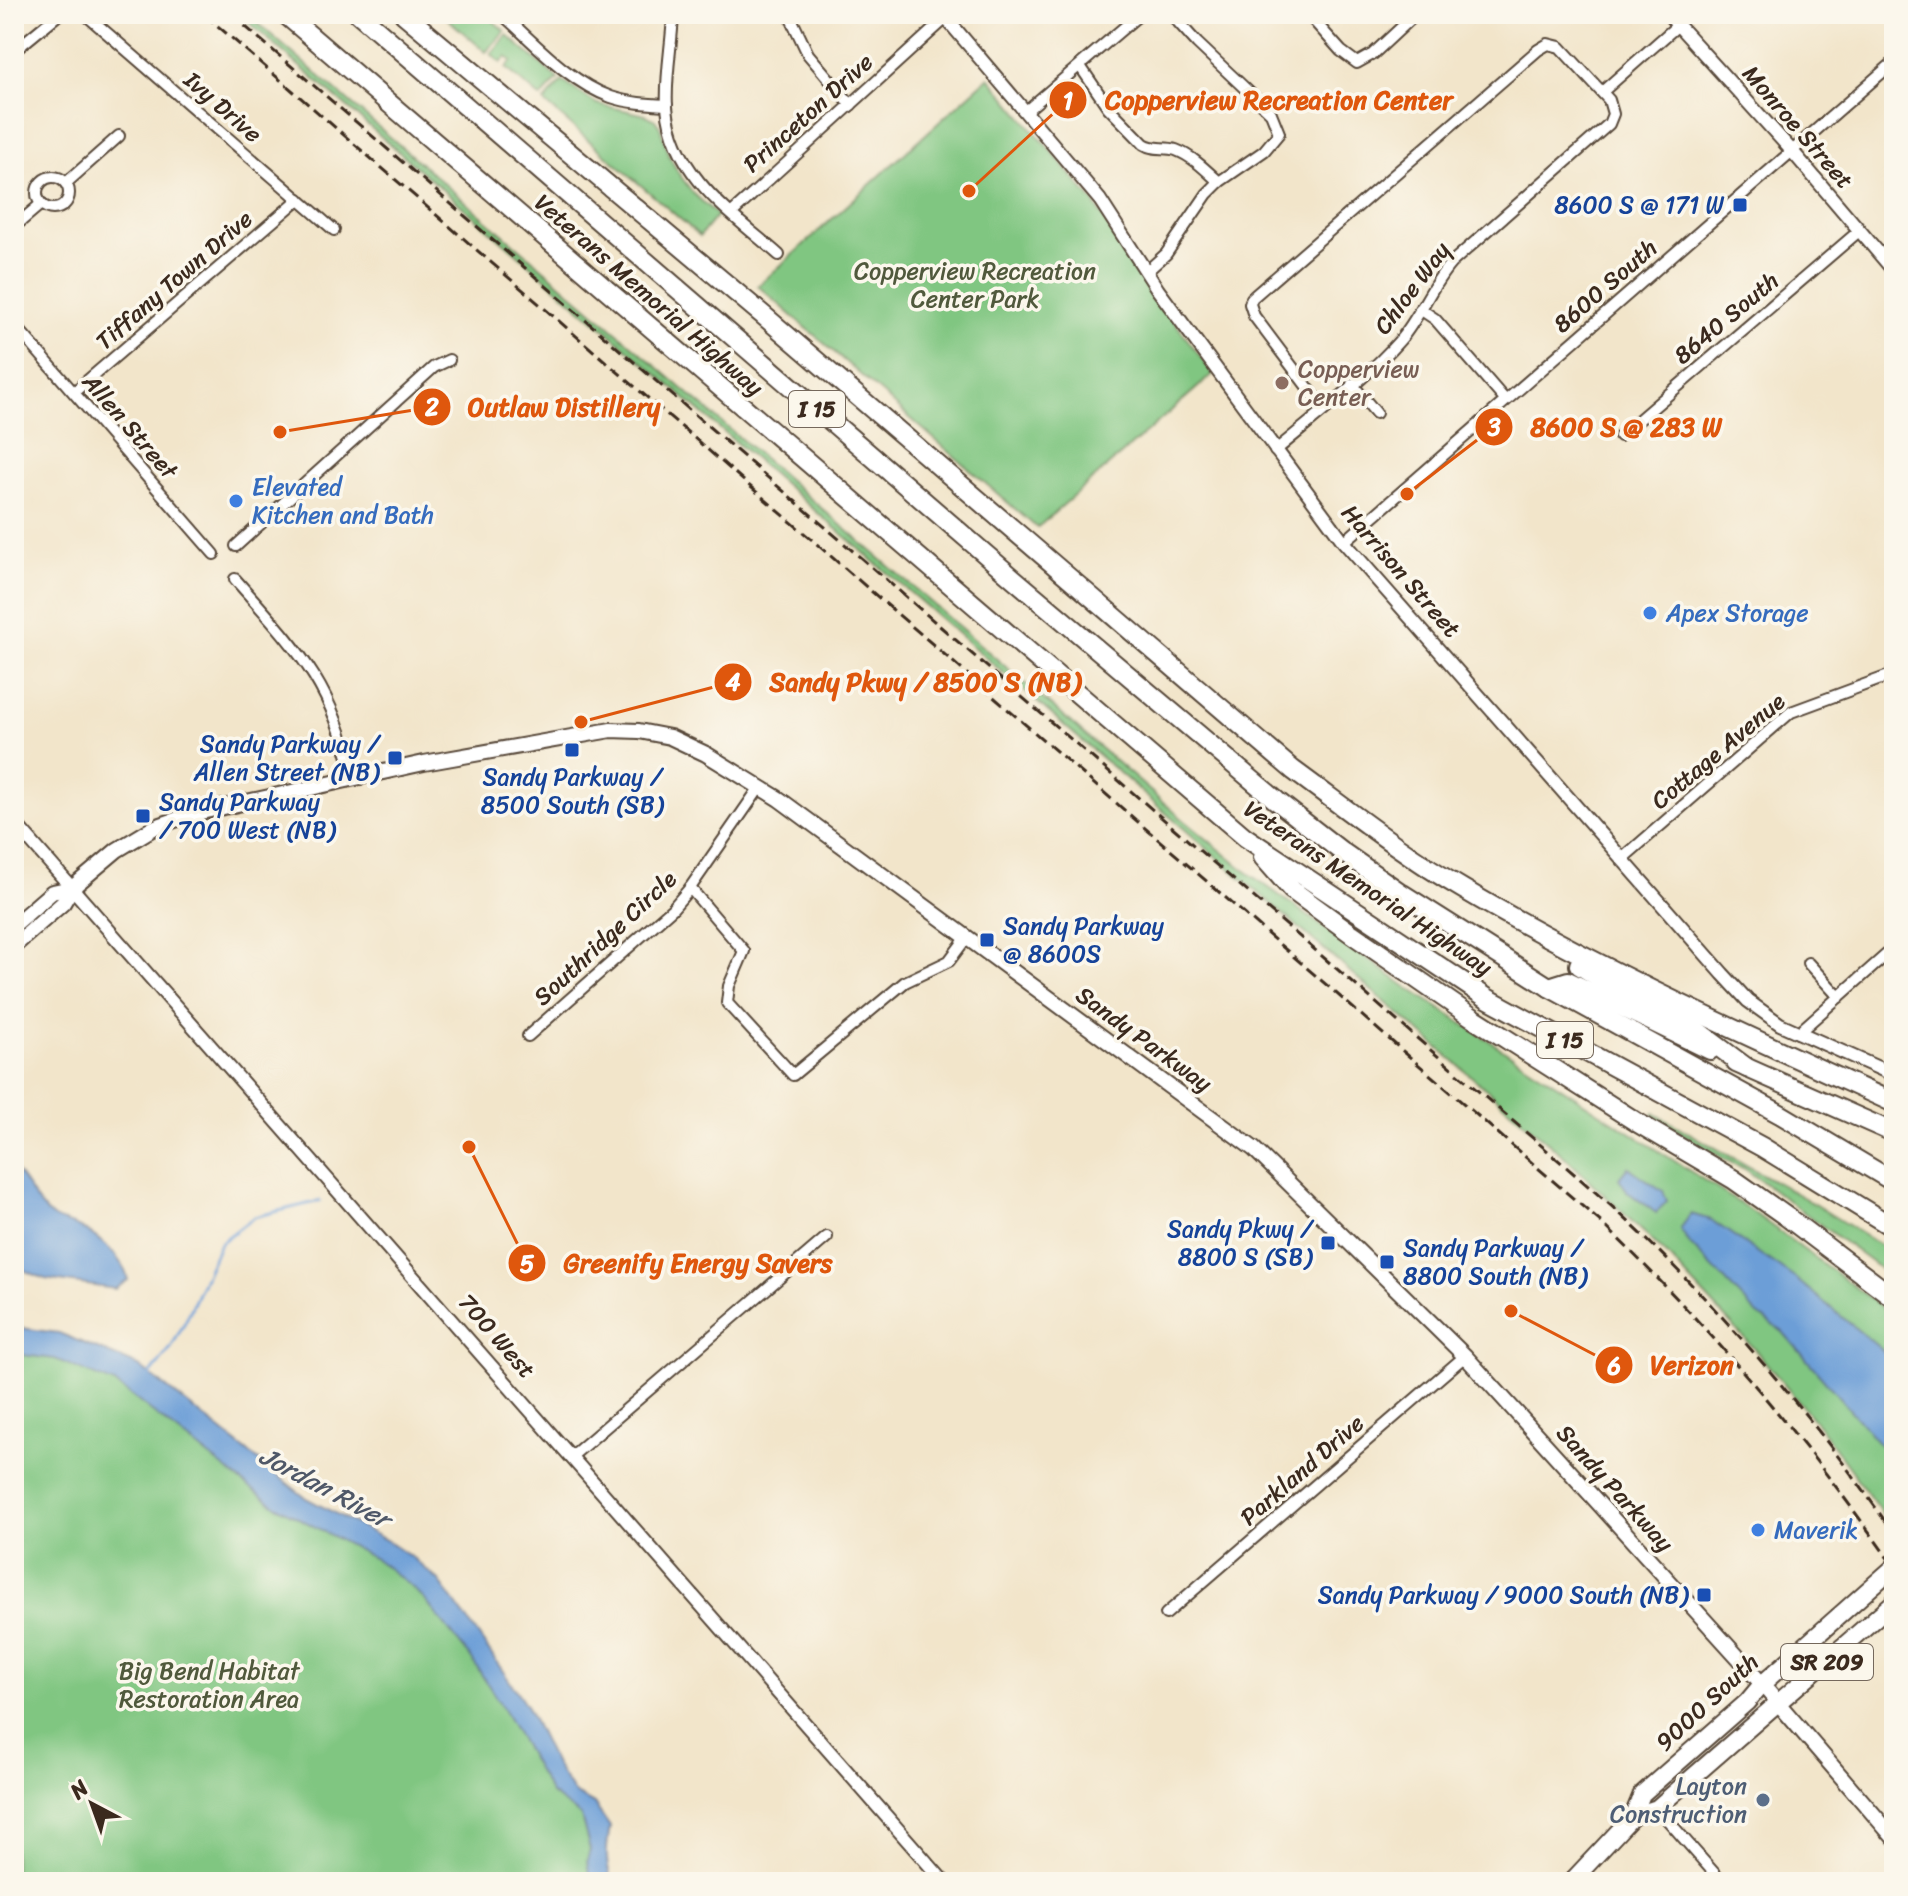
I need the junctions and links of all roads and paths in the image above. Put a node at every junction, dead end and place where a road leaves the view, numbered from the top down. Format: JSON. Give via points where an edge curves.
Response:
{"nodes":[{"id":1,"x":59,"y":14,"type":"edge"},
{"id":2,"x":85,"y":14,"type":"edge"},
{"id":3,"x":285,"y":14,"type":"edge"},
{"id":4,"x":359,"y":14,"type":"edge"},
{"id":5,"x":404,"y":14,"type":"edge"},
{"id":6,"x":502,"y":14,"type":"edge"},
{"id":7,"x":673,"y":14,"type":"edge"},
{"id":8,"x":789,"y":14,"type":"edge"},
{"id":9,"x":1140,"y":14,"type":"edge"},
{"id":10,"x":1171,"y":14,"type":"edge"},
{"id":11,"x":1308,"y":14,"type":"edge"},
{"id":12,"x":1416,"y":14,"type":"edge"},
{"id":13,"x":1668,"y":14,"type":"edge"},
{"id":14,"x":948,"y":16,"type":"edge"},
{"id":15,"x":1678,"y":25,"type":"junction"},
{"id":16,"x":14,"y":51,"type":"edge"},
{"id":17,"x":1894,"y":62,"type":"edge"},
{"id":18,"x":1080,"y":66,"type":"junction"},
{"id":19,"x":1602,"y":92,"type":"junction"},
{"id":20,"x":667,"y":105,"type":"junction"},
{"id":21,"x":851,"y":105,"type":"junction"},
{"id":22,"x":1026,"y":111,"type":"junction"},
{"id":23,"x":119,"y":136,"type":"dead end"},
{"id":24,"x":1792,"y":151,"type":"junction"},
{"id":25,"x":1219,"y":182,"type":"junction"},
{"id":26,"x":66,"y":183,"type":"junction"},
{"id":27,"x":299,"y":199,"type":"junction"},
{"id":28,"x":41,"y":204,"type":"junction"},
{"id":29,"x":732,"y":213,"type":"junction"},
{"id":30,"x":14,"y":227,"type":"edge"},
{"id":31,"x":334,"y":230,"type":"dead end"},
{"id":32,"x":1859,"y":231,"type":"junction"},
{"id":33,"x":779,"y":255,"type":"dead end"},
{"id":34,"x":1894,"y":271,"type":"edge"},
{"id":35,"x":1146,"y":272,"type":"junction"},
{"id":36,"x":1420,"y":309,"type":"junction"},
{"id":37,"x":14,"y":324,"type":"edge"},
{"id":38,"x":449,"y":360,"type":"dead end"},
{"id":39,"x":1352,"y":384,"type":"junction"},
{"id":40,"x":74,"y":392,"type":"junction"},
{"id":41,"x":1505,"y":400,"type":"junction"},
{"id":42,"x":1324,"y":409,"type":"junction"},
{"id":43,"x":1376,"y":413,"type":"dead end"},
{"id":44,"x":1620,"y":436,"type":"dead end"},
{"id":45,"x":1275,"y":451,"type":"junction"},
{"id":46,"x":1344,"y":542,"type":"junction"},
{"id":47,"x":236,"y":546,"type":"dead end"},
{"id":48,"x":214,"y":554,"type":"dead end"},
{"id":49,"x":235,"y":579,"type":"dead end"},
{"id":50,"x":1894,"y":674,"type":"edge"},
{"id":51,"x":353,"y":778,"type":"junction"},
{"id":52,"x":760,"y":787,"type":"junction"},
{"id":53,"x":14,"y":822,"type":"edge"},
{"id":54,"x":1245,"y":837,"type":"junction"},
{"id":55,"x":1623,"y":858,"type":"junction"},
{"id":56,"x":1423,"y":864,"type":"junction"},
{"id":57,"x":72,"y":888,"type":"junction"},
{"id":58,"x":690,"y":888,"type":"junction"},
{"id":59,"x":14,"y":925,"type":"edge"},
{"id":60,"x":967,"y":937,"type":"junction"},
{"id":61,"x":14,"y":946,"type":"edge"},
{"id":62,"x":1894,"y":948,"type":"edge"},
{"id":63,"x":1808,"y":963,"type":"dead end"},
{"id":64,"x":1549,"y":987,"type":"junction"},
{"id":65,"x":1839,"y":997,"type":"junction"},
{"id":66,"x":1798,"y":1033,"type":"junction"},
{"id":67,"x":528,"y":1036,"type":"dead end"},
{"id":68,"x":1747,"y":1068,"type":"junction"},
{"id":69,"x":1894,"y":1075,"type":"edge"},
{"id":70,"x":1894,"y":1103,"type":"edge"},
{"id":71,"x":1894,"y":1133,"type":"edge"},
{"id":72,"x":1894,"y":1182,"type":"edge"},
{"id":73,"x":1894,"y":1228,"type":"edge"},
{"id":74,"x":827,"y":1237,"type":"dead end"},
{"id":75,"x":1894,"y":1298,"type":"edge"},
{"id":76,"x":1465,"y":1356,"type":"junction"},
{"id":77,"x":572,"y":1456,"type":"junction"},
{"id":78,"x":1894,"y":1567,"type":"edge"},
{"id":79,"x":1894,"y":1602,"type":"edge"},
{"id":80,"x":1166,"y":1614,"type":"dead end"},
{"id":81,"x":1762,"y":1684,"type":"junction"},
{"id":82,"x":1778,"y":1704,"type":"junction"},
{"id":83,"x":1657,"y":1808,"type":"junction"},
{"id":84,"x":1633,"y":1816,"type":"junction"},
{"id":85,"x":1894,"y":1838,"type":"edge"},
{"id":86,"x":944,"y":1882,"type":"edge"},
{"id":87,"x":1571,"y":1882,"type":"edge"},
{"id":88,"x":1722,"y":1882,"type":"edge"}],
"edges":[{"from":1,"to":16,"type":"street"},
{"from":2,"to":27,"type":"street","name":"Ivy Drive"},
{"from":3,"to":54,"type":"highway","name":"Veterans Memorial Highway","number":"I 15"},
{"from":4,"to":64,"type":"highway","name":"Veterans Memorial Highway","number":"I 15","via":[[1277,801],[1401,893]]},
{"from":5,"to":56,"type":"highway","via":[[1293,770]]},
{"from":6,"to":20,"type":"street","via":[[595,90],[630,102]]},
{"from":7,"to":20,"type":"street"},
{"from":8,"to":21,"type":"street","via":[[808,54]]},
{"from":9,"to":18,"type":"street"},
{"from":10,"to":25,"type":"street","via":[[1271,113],[1279,133],[1264,151]]},
{"from":11,"to":12,"type":"street","via":[[1357,63]]},
{"from":13,"to":15,"type":"street","name":"Monroe Street"},
{"from":14,"to":21,"type":"street","name":"Princeton Drive"},
{"from":14,"to":22,"type":"street","name":"Harrison Street"},
{"from":15,"to":19,"type":"street"},
{"from":15,"to":24,"type":"street","name":"Monroe Street"},
{"from":17,"to":24,"type":"street","name":"8600 South"},
{"from":18,"to":22,"type":"street"},
{"from":18,"to":25,"type":"street","via":[[1108,107],[1144,144],[1178,150]]},
{"from":19,"to":36,"type":"street","name":"Chloe Way","via":[[1613,107],[1609,124],[1451,263]]},
{"from":19,"to":42,"type":"street","via":[[1560,47],[1548,44],[1257,292],[1250,304],[1254,316]]},
{"from":20,"to":29,"type":"street","via":[[684,162]]},
{"from":21,"to":29,"type":"street","name":"Princeton Drive"},
{"from":22,"to":35,"type":"street","name":"Harrison Street","via":[[1100,200]]},
{"from":23,"to":26,"type":"street"},
{"from":24,"to":32,"type":"street","name":"Monroe Street"},
{"from":24,"to":41,"type":"street","name":"8600 South"},
{"from":25,"to":35,"type":"street","via":[[1166,254]]},
{"from":26,"to":28,"type":"street","via":[[70,192],[65,205],[53,209]]},
{"from":26,"to":28,"type":"street","via":[[53,177],[43,180],[37,194]]},
{"from":27,"to":31,"type":"street","name":"Ivy Drive"},
{"from":27,"to":40,"type":"street","name":"Tiffany Town Drive"},
{"from":28,"to":30,"type":"street"},
{"from":29,"to":33,"type":"street"},
{"from":32,"to":34,"type":"street","name":"Monroe Street"},
{"from":32,"to":44,"type":"street","name":"8640 South"},
{"from":35,"to":45,"type":"street","name":"Harrison Street"},
{"from":36,"to":39,"type":"street","name":"Chloe Way","via":[[1402,337]]},
{"from":36,"to":41,"type":"street","via":[[1435,319]]},
{"from":37,"to":40,"type":"street","name":"Allen Street"},
{"from":38,"to":47,"type":"street","via":[[434,367]]},
{"from":39,"to":42,"type":"street","name":"Chloe Way"},
{"from":39,"to":43,"type":"street"},
{"from":40,"to":48,"type":"street","name":"Allen Street"},
{"from":41,"to":46,"type":"street","name":"8600 South"},
{"from":42,"to":45,"type":"street","name":"Chloe Way"},
{"from":45,"to":46,"type":"street","name":"Harrison Street"},
{"from":46,"to":55,"type":"street","name":"Harrison Street"},
{"from":49,"to":51,"type":"street","via":[[316,676],[336,715]]},
{"from":50,"to":55,"type":"street","name":"Cottage Avenue","via":[[1791,712]]},
{"from":51,"to":52,"type":"main road","name":"Sandy Parkway","via":[[611,730],[670,737]]},
{"from":51,"to":57,"type":"main road","name":"Sandy Parkway","via":[[155,827]]},
{"from":52,"to":58,"type":"street","name":"Southridge Circle"},
{"from":52,"to":60,"type":"main road","name":"Sandy Parkway"},
{"from":53,"to":57,"type":"street","name":"700 West"},
{"from":54,"to":73,"type":"highway","name":"Veterans Memorial Highway","number":"I 15","via":[[1487,998],[1762,1147]]},
{"from":54,"to":75,"type":"highway","via":[[1292,890],[1352,934],[1472,1017],[1733,1179]]},
{"from":55,"to":66,"type":"street","name":"Harrison Street","via":[[1748,1001]]},
{"from":56,"to":68,"type":"highway","via":[[1442,883],[1638,1001],[1692,1027]]},
{"from":56,"to":70,"type":"highway","via":[[1638,983]]},
{"from":57,"to":59,"type":"main road","via":[[52,892]]},
{"from":57,"to":61,"type":"main road","via":[[63,903]]},
{"from":57,"to":77,"type":"street","name":"700 West"},
{"from":58,"to":60,"type":"street","via":[[744,951],[727,1003],[793,1075],[905,982],[949,961]]},
{"from":58,"to":67,"type":"street","name":"Southridge Circle","via":[[650,931]]},
{"from":60,"to":76,"type":"main road","name":"Sandy Parkway","via":[[1254,1149]]},
{"from":62,"to":65,"type":"street"},
{"from":63,"to":65,"type":"street"},
{"from":64,"to":68,"type":"highway","via":[[1568,981]]},
{"from":64,"to":72,"type":"highway","name":"Veterans Memorial Highway","number":"I 15"},
{"from":65,"to":66,"type":"street"},
{"from":66,"to":69,"type":"street","name":"Harrison Street"},
{"from":68,"to":71,"type":"highway"},
{"from":74,"to":77,"type":"street"},
{"from":76,"to":80,"type":"street","name":"Parkland Drive"},
{"from":76,"to":81,"type":"main road","name":"Sandy Parkway"},
{"from":77,"to":86,"type":"street","name":"700 West"},
{"from":78,"to":81,"type":"main road","name":"9000 South","number":"SR 209"},
{"from":79,"to":82,"type":"main road","name":"9000 South","number":"SR 209"},
{"from":81,"to":82,"type":"main road","name":"Sandy Parkway"},
{"from":81,"to":84,"type":"main road","name":"9000 South","number":"SR 209","via":[[1642,1794]]},
{"from":82,"to":83,"type":"main road","name":"9000 South","number":"SR 209"},
{"from":82,"to":85,"type":"main road","name":"Sandy Parkway"},
{"from":83,"to":84,"type":"main road","name":"9000 South","number":"SR 209"},
{"from":83,"to":88,"type":"street"},
{"from":84,"to":87,"type":"main road","name":"9000 South","number":"SR 209"}]}
